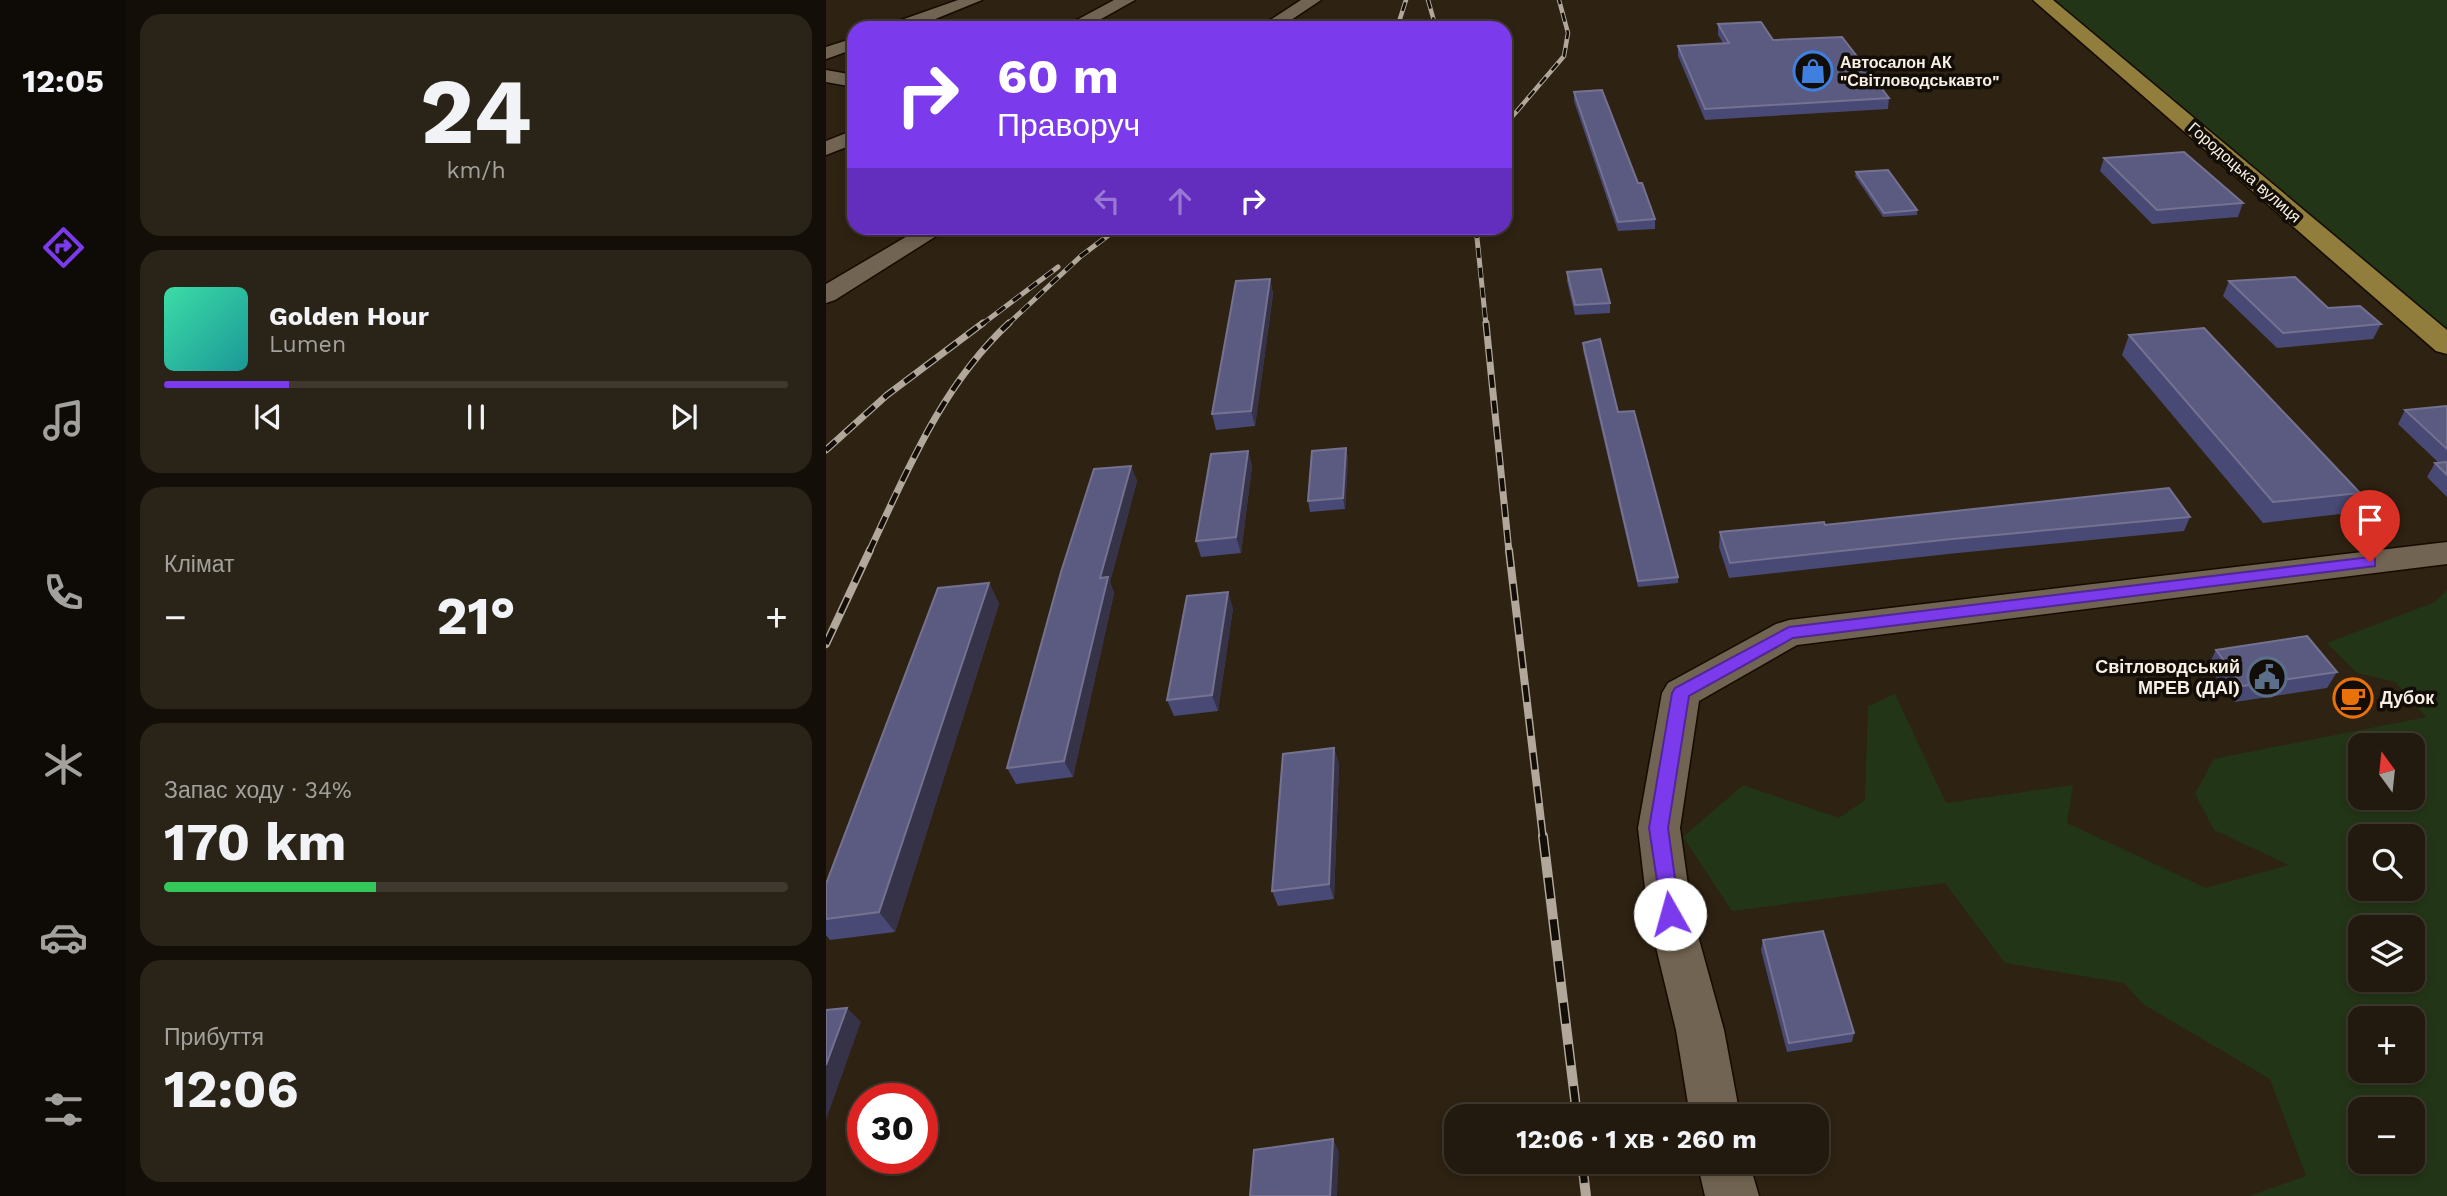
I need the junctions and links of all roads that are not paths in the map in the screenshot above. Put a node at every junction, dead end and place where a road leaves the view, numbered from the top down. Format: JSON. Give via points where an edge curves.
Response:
{"nodes":[{"id":1,"x":974,"y":0,"type":"edge"},
{"id":2,"x":1127,"y":0,"type":"edge"},
{"id":3,"x":1313,"y":0,"type":"edge"},
{"id":4,"x":2042,"y":0,"type":"edge"},
{"id":5,"x":916,"y":21,"type":"edge"},
{"id":6,"x":1085,"y":21,"type":"edge"},
{"id":7,"x":1278,"y":21,"type":"edge"},
{"id":8,"x":847,"y":46,"type":"edge"},
{"id":9,"x":826,"y":53,"type":"edge"},
{"id":10,"x":826,"y":76,"type":"edge"},
{"id":11,"x":847,"y":80,"type":"edge"},
{"id":12,"x":847,"y":139,"type":"edge"},
{"id":13,"x":826,"y":149,"type":"edge"},
{"id":14,"x":925,"y":235,"type":"edge"},
{"id":15,"x":826,"y":295,"type":"edge"},
{"id":16,"x":2447,"y":345,"type":"edge"},
{"id":17,"x":2447,"y":553,"type":"edge"},
{"id":18,"x":1713,"y":1104,"type":"edge"},
{"id":19,"x":1726,"y":1174,"type":"edge"},
{"id":20,"x":1732,"y":1196,"type":"edge"}],
"edges":[{"from":1,"to":5,"type":"street"},
{"from":2,"to":6,"type":"street"},
{"from":3,"to":7,"type":"street"},
{"from":4,"to":16,"type":"main road","name":"Городоцька вулиця"},
{"from":8,"to":9,"type":"street"},
{"from":10,"to":11,"type":"street"},
{"from":12,"to":13,"type":"street"},
{"from":14,"to":15,"type":"street"},
{"from":17,"to":18,"type":"street","via":[[1789,633],[1681,693],[1659,828],[1670,914],[1700,1030]]},
{"from":19,"to":20,"type":"street"}]}
